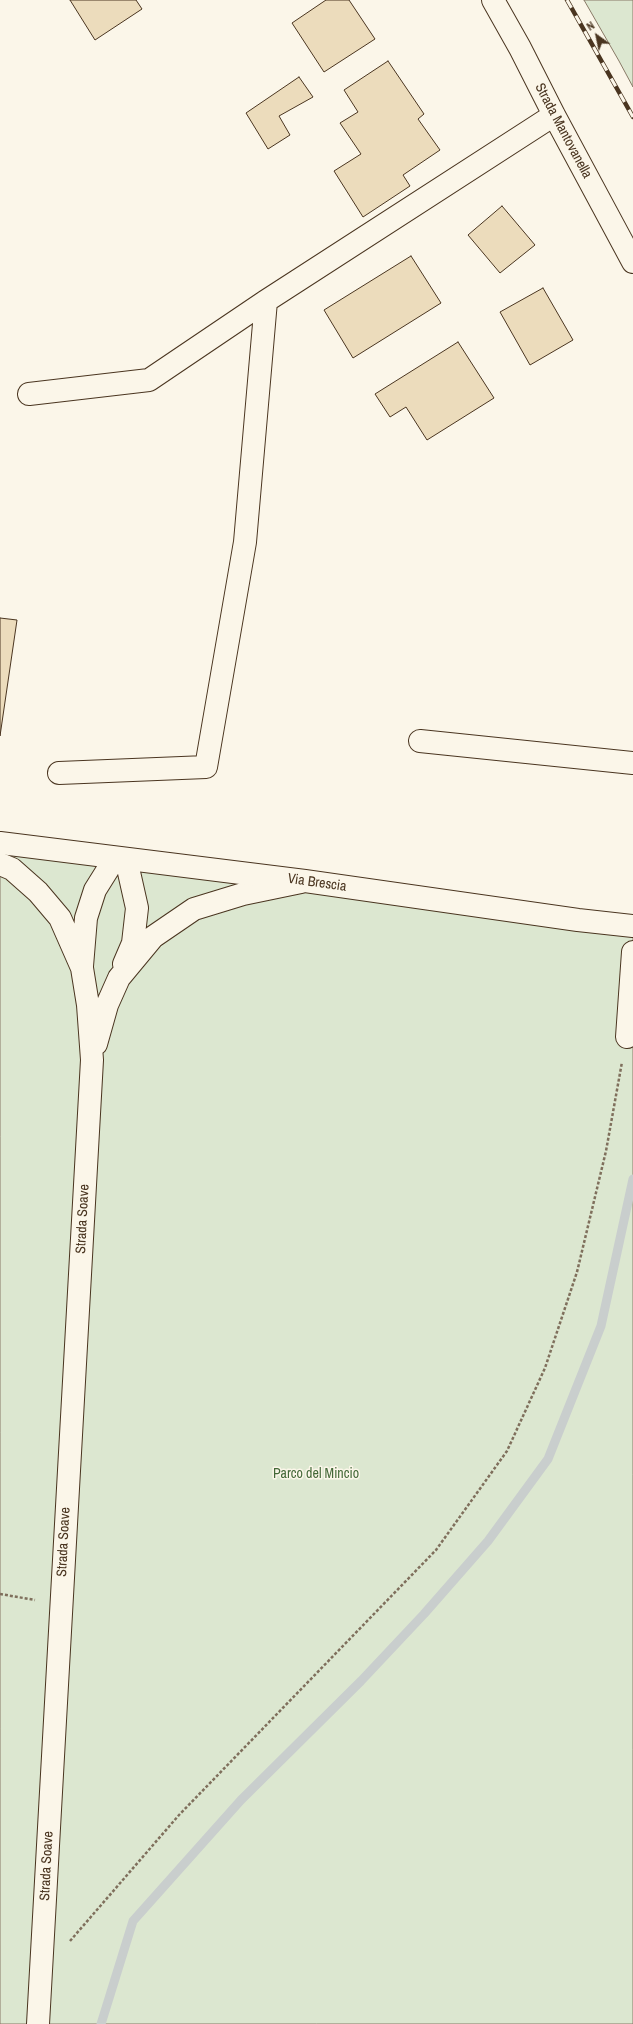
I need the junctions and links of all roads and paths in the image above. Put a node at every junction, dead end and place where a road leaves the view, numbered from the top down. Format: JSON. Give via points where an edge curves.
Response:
{"nodes":[{"id":1,"x":493,"y":0,"type":"edge"},
{"id":2,"x":554,"y":115,"type":"junction"},
{"id":3,"x":633,"y":262,"type":"edge"},
{"id":4,"x":266,"y":301,"type":"junction"},
{"id":5,"x":29,"y":394,"type":"dead end"},
{"id":6,"x":420,"y":741,"type":"dead end"},
{"id":7,"x":633,"y":763,"type":"edge"},
{"id":8,"x":59,"y":773,"type":"dead end"},
{"id":9,"x":0,"y":843,"type":"edge"},
{"id":10,"x":120,"y":859,"type":"junction"},
{"id":11,"x":0,"y":864,"type":"edge"},
{"id":12,"x":305,"y":881,"type":"junction"},
{"id":13,"x":633,"y":926,"type":"edge"},
{"id":14,"x":633,"y":952,"type":"edge"},
{"id":15,"x":82,"y":968,"type":"junction"},
{"id":16,"x":119,"y":978,"type":"junction"},
{"id":17,"x":627,"y":1037,"type":"joint"},
{"id":18,"x":92,"y":1060,"type":"junction"},
{"id":19,"x":0,"y":1594,"type":"edge"},
{"id":20,"x":61,"y":1605,"type":"junction"},
{"id":21,"x":42,"y":1973,"type":"junction"},
{"id":22,"x":38,"y":2024,"type":"edge"}],
"edges":[{"from":1,"to":2,"type":"street","name":"Strada Mantovanella"},
{"from":2,"to":3,"type":"street","name":"Strada Mantovanella"},
{"from":2,"to":4,"type":"street"},
{"from":4,"to":5,"type":"street","via":[[149,380]]},
{"from":4,"to":8,"type":"street","via":[[245,542],[206,767]]},
{"from":6,"to":7,"type":"street"},
{"from":9,"to":10,"type":"street","name":"Via Brescia"},
{"from":10,"to":12,"type":"street","name":"Via Brescia"},
{"from":10,"to":15,"type":"street","via":[[95,890],[86,918]]},
{"from":10,"to":16,"type":"street","via":[[137,908],[132,943]]},
{"from":11,"to":15,"type":"street","via":[[12,869],[38,892],[60,918]]},
{"from":12,"to":13,"type":"street","name":"Via Brescia"},
{"from":12,"to":16,"type":"street","via":[[243,894],[194,908],[153,937]]},
{"from":14,"to":17,"type":"street"},
{"from":15,"to":18,"type":"street"},
{"from":16,"to":18,"type":"street","via":[[107,1005]]},
{"from":17,"to":21,"type":"path","via":[[606,1151],[577,1272],[545,1368],[507,1451],[436,1550],[179,1815]]},
{"from":18,"to":20,"type":"street","name":"Strada Soave"},
{"from":19,"to":20,"type":"path"},
{"from":20,"to":21,"type":"street","name":"Strada Soave"},
{"from":21,"to":22,"type":"street","name":"Strada Soave"}]}
